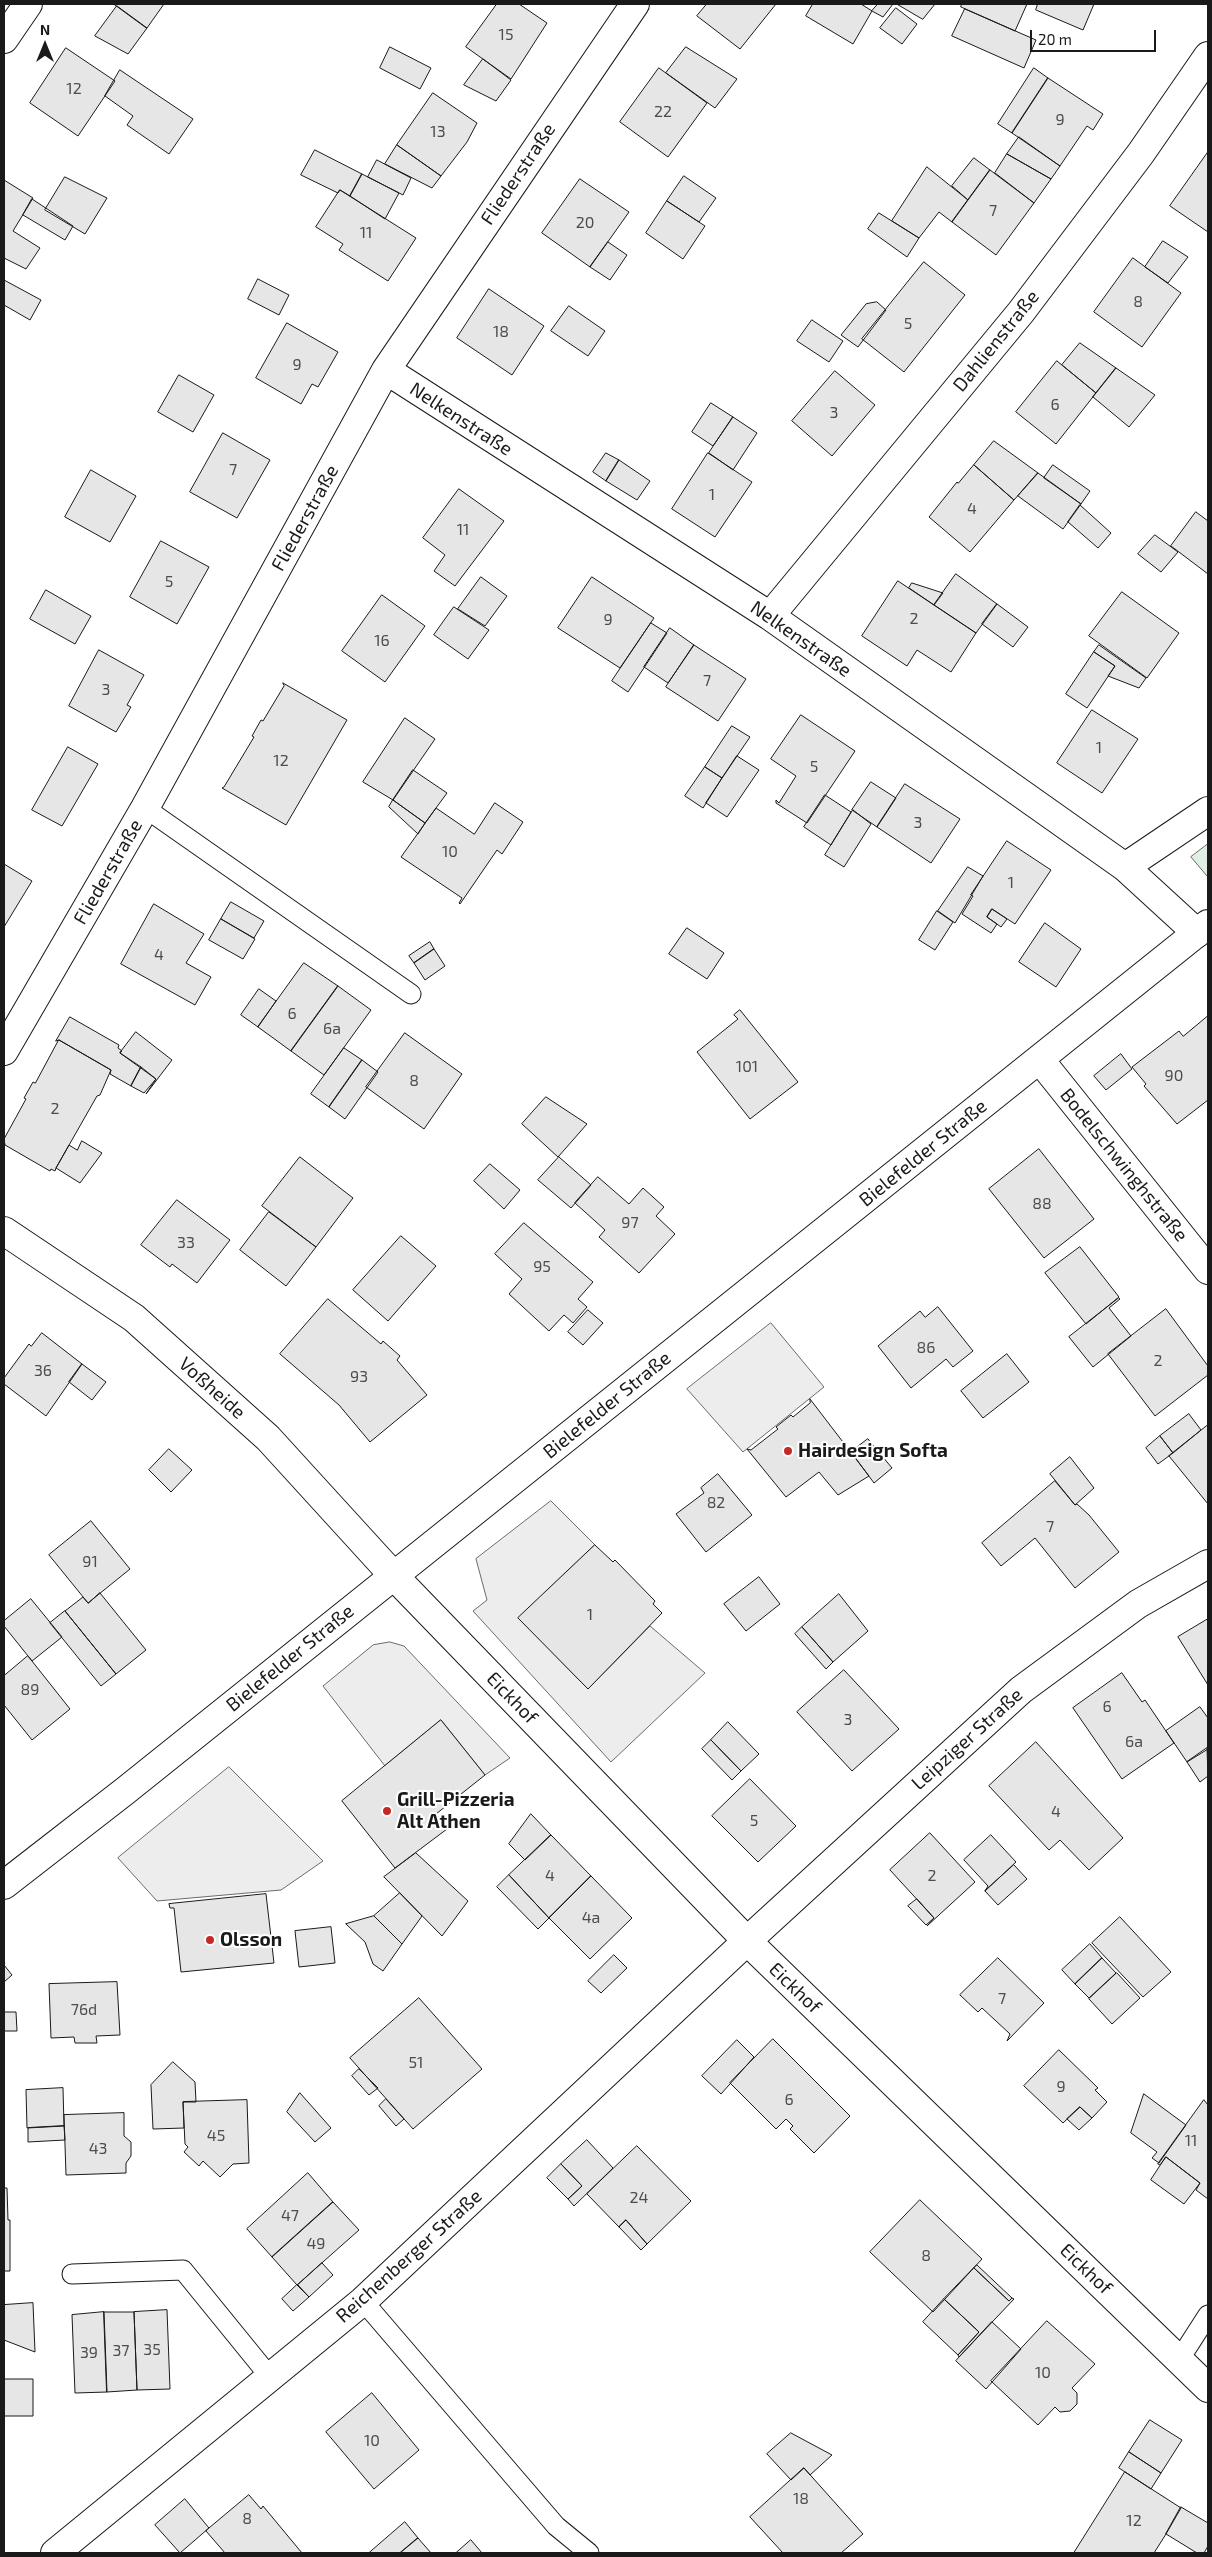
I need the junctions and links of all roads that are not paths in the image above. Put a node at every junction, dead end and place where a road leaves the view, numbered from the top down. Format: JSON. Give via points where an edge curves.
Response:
{"nodes":[{"id":1,"x":28,"y":4,"type":"edge"},
{"id":2,"x":636,"y":4,"type":"edge"},
{"id":3,"x":4,"y":39,"type":"edge"},
{"id":4,"x":1208,"y":56,"type":"edge"},
{"id":5,"x":386,"y":370,"type":"junction"},
{"id":6,"x":770,"y":616,"type":"junction"},
{"id":7,"x":145,"y":808,"type":"junction"},
{"id":8,"x":1208,"y":811,"type":"edge"},
{"id":9,"x":1126,"y":866,"type":"junction"},
{"id":10,"x":1202,"y":929,"type":"edge"},
{"id":11,"x":412,"y":994,"type":"dead end"},
{"id":12,"x":4,"y":1051,"type":"edge"},
{"id":13,"x":1040,"y":1060,"type":"junction"},
{"id":14,"x":4,"y":1231,"type":"edge"},
{"id":15,"x":1208,"y":1270,"type":"edge"},
{"id":16,"x":1208,"y":1564,"type":"edge"},
{"id":17,"x":393,"y":1576,"type":"junction"},
{"id":18,"x":4,"y":1885,"type":"edge"},
{"id":19,"x":747,"y":1941,"type":"junction"},
{"id":20,"x":72,"y":2274,"type":"dead end"},
{"id":21,"x":363,"y":2300,"type":"junction"},
{"id":22,"x":1208,"y":2315,"type":"edge"},
{"id":23,"x":1179,"y":2360,"type":"junction"},
{"id":24,"x":270,"y":2377,"type":"junction"},
{"id":25,"x":1208,"y":2388,"type":"edge"},
{"id":26,"x":56,"y":2553,"type":"edge"},
{"id":27,"x":589,"y":2553,"type":"edge"}],
"edges":[{"from":1,"to":3,"type":"street"},
{"from":2,"to":5,"type":"street","name":"Fliederstraße"},
{"from":4,"to":6,"type":"street","name":"Dahlienstraße","via":[[1141,153],[1021,312]]},
{"from":5,"to":6,"type":"street","name":"Nelkenstraße"},
{"from":5,"to":7,"type":"street","name":"Fliederstraße"},
{"from":6,"to":9,"type":"street","name":"Nelkenstraße"},
{"from":7,"to":11,"type":"lane"},
{"from":7,"to":12,"type":"street","name":"Fliederstraße"},
{"from":8,"to":9,"type":"street"},
{"from":9,"to":10,"type":"street","name":"Nelkenstraße"},
{"from":10,"to":13,"type":"street","name":"Bielefelder Straße"},
{"from":13,"to":15,"type":"street","name":"Bodelschwinghstraße"},
{"from":13,"to":17,"type":"street","name":"Bielefelder Straße"},
{"from":14,"to":17,"type":"street","name":"Voßheide","via":[[134,1318],[268,1438]]},
{"from":16,"to":19,"type":"street","name":"Leipziger Straße","via":[[1138,1604],[1020,1690]]},
{"from":17,"to":18,"type":"street","name":"Bielefelder Straße"},
{"from":17,"to":19,"type":"street","name":"Eickhof"},
{"from":19,"to":21,"type":"street","name":"Reichenberger Straße"},
{"from":19,"to":23,"type":"street","name":"Eickhof"},
{"from":20,"to":24,"type":"lane","via":[[183,2270]]},
{"from":21,"to":24,"type":"street","name":"Reichenberger Straße"},
{"from":21,"to":27,"type":"lane","via":[[556,2526]]},
{"from":22,"to":23,"type":"lane"},
{"from":23,"to":25,"type":"street","name":"Eickhof"},
{"from":24,"to":26,"type":"street","name":"Reichenberger Straße"}]}
